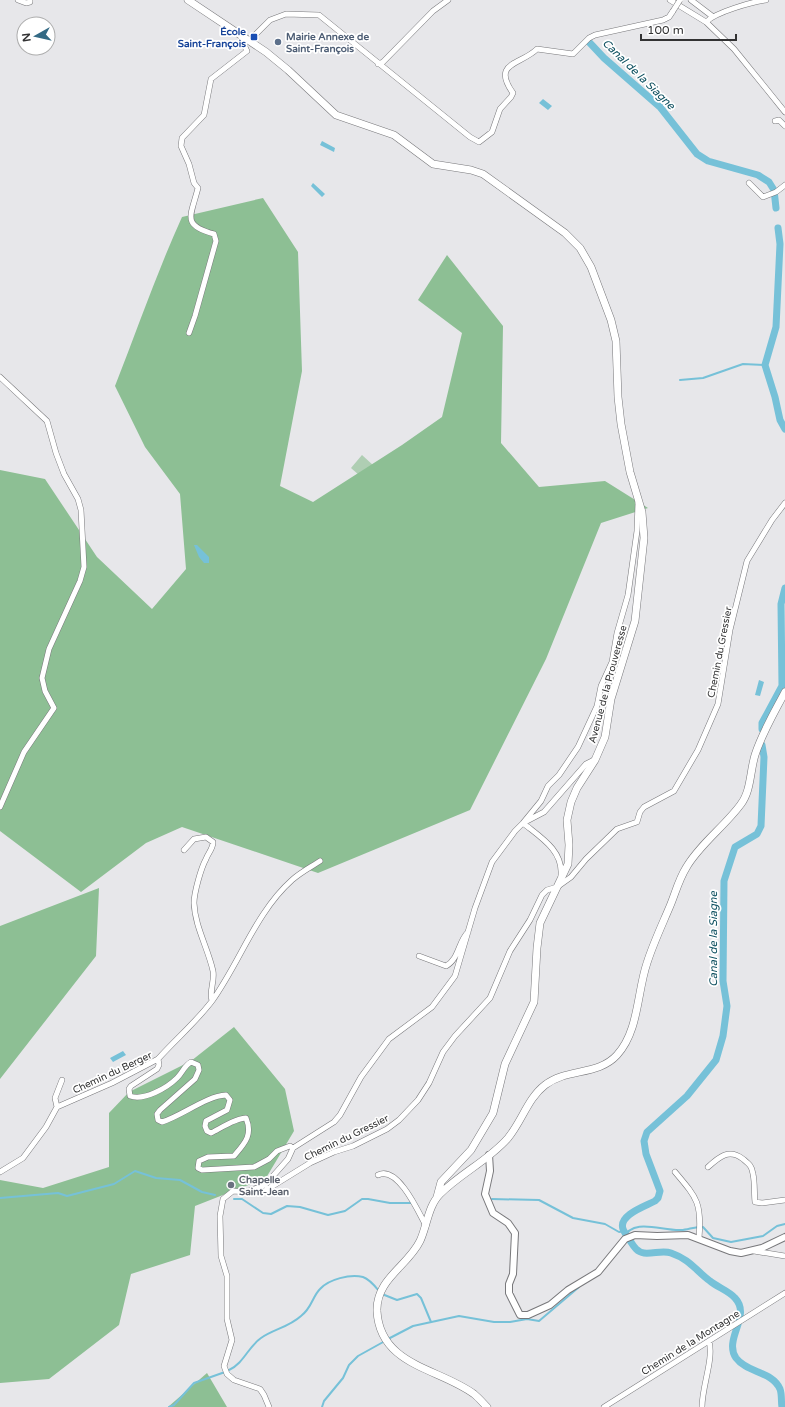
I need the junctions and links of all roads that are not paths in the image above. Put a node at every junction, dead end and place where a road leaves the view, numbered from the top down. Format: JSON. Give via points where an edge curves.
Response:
{"nodes":[{"id":1,"x":18,"y":0,"type":"edge"},
{"id":2,"x":30,"y":0,"type":"edge"},
{"id":3,"x":188,"y":0,"type":"edge"},
{"id":4,"x":448,"y":0,"type":"edge"},
{"id":5,"x":670,"y":0,"type":"edge"},
{"id":6,"x":680,"y":0,"type":"edge"},
{"id":7,"x":691,"y":0,"type":"edge"},
{"id":8,"x":766,"y":0,"type":"edge"},
{"id":9,"x":712,"y":16,"type":"junction"},
{"id":10,"x":706,"y":22,"type":"junction"},
{"id":11,"x":242,"y":37,"type":"junction"},
{"id":12,"x":249,"y":41,"type":"junction"},
{"id":13,"x":378,"y":64,"type":"junction"},
{"id":14,"x":785,"y":112,"type":"edge"},
{"id":15,"x":775,"y":121,"type":"dead end"},
{"id":16,"x":785,"y":126,"type":"edge"},
{"id":17,"x":749,"y":183,"type":"dead end"},
{"id":18,"x":785,"y":184,"type":"edge"},
{"id":19,"x":189,"y":333,"type":"dead end"},
{"id":20,"x":0,"y":377,"type":"edge"},
{"id":21,"x":638,"y":496,"type":"junction"},
{"id":22,"x":785,"y":503,"type":"edge"},
{"id":23,"x":785,"y":692,"type":"edge"},
{"id":24,"x":595,"y":760,"type":"junction"},
{"id":25,"x":0,"y":807,"type":"edge"},
{"id":26,"x":523,"y":823,"type":"junction"},
{"id":27,"x":184,"y":850,"type":"dead end"},
{"id":28,"x":320,"y":861,"type":"dead end"},
{"id":29,"x":561,"y":880,"type":"junction"},
{"id":30,"x":557,"y":887,"type":"junction"},
{"id":31,"x":469,"y":931,"type":"junction"},
{"id":32,"x":419,"y":956,"type":"dead end"},
{"id":33,"x":212,"y":1001,"type":"junction"},
{"id":34,"x":158,"y":1058,"type":"junction"},
{"id":35,"x":62,"y":1080,"type":"dead end"},
{"id":36,"x":57,"y":1107,"type":"junction"},
{"id":37,"x":293,"y":1148,"type":"junction"},
{"id":38,"x":489,"y":1155,"type":"junction"},
{"id":39,"x":708,"y":1167,"type":"dead end"},
{"id":40,"x":0,"y":1172,"type":"edge"},
{"id":41,"x":675,"y":1172,"type":"dead end"},
{"id":42,"x":378,"y":1175,"type":"dead end"},
{"id":43,"x":246,"y":1192,"type":"junction"},
{"id":44,"x":437,"y":1197,"type":"junction"},
{"id":45,"x":785,"y":1200,"type":"edge"},
{"id":46,"x":426,"y":1226,"type":"junction"},
{"id":47,"x":785,"y":1237,"type":"edge"},
{"id":48,"x":699,"y":1238,"type":"junction"},
{"id":49,"x":753,"y":1251,"type":"junction"},
{"id":50,"x":785,"y":1256,"type":"edge"},
{"id":51,"x":785,"y":1293,"type":"edge"},
{"id":52,"x":709,"y":1341,"type":"junction"},
{"id":53,"x":612,"y":1405,"type":"edge"},
{"id":54,"x":269,"y":1407,"type":"edge"},
{"id":55,"x":488,"y":1407,"type":"edge"},
{"id":56,"x":604,"y":1407,"type":"edge"},
{"id":57,"x":702,"y":1407,"type":"edge"}],
"edges":[{"from":1,"to":2,"type":"street","via":[[26,3]]},
{"from":3,"to":11,"type":"main road","name":"Avenue de la Prouveresse"},
{"from":4,"to":13,"type":"street","via":[[433,11],[383,62]]},
{"from":5,"to":10,"type":"street"},
{"from":6,"to":13,"type":"street","bridge":true,"via":[[663,20],[594,35],[574,54],[537,49],[531,55],[511,64],[505,81],[513,93],[512,97],[500,108],[492,132],[479,142]]},
{"from":7,"to":9,"type":"street"},
{"from":8,"to":9,"type":"street","via":[[750,2]]},
{"from":9,"to":10,"type":"street"},
{"from":10,"to":14,"type":"street","via":[[734,49]]},
{"from":11,"to":12,"type":"main road","name":"Avenue de la Prouveresse"},
{"from":11,"to":19,"type":"street","via":[[247,51],[211,79],[204,115],[182,138],[181,146],[198,188],[190,218],[199,230],[214,234],[216,241]]},
{"from":12,"to":13,"type":"street","via":[[275,18],[295,13],[319,15]]},
{"from":12,"to":21,"type":"main road","name":"Avenue de la Prouveresse","via":[[280,64],[336,115],[394,135],[433,164],[483,174],[565,233],[580,248],[601,291],[616,341],[621,424],[630,472]]},
{"from":15,"to":16,"type":"street","via":[[779,120]]},
{"from":17,"to":18,"type":"street","via":[[763,197]]},
{"from":20,"to":25,"type":"street","via":[[47,421],[64,474],[78,499],[84,568],[49,649],[42,678],[45,691],[54,708],[24,752]]},
{"from":21,"to":24,"type":"main road","name":"Avenue de la Prouveresse","via":[[644,538],[635,621],[611,699],[604,737]]},
{"from":21,"to":26,"type":"street","via":[[637,531],[628,595],[612,662],[601,686],[597,706],[578,747]]},
{"from":22,"to":30,"type":"street","name":"Chemin du Gressier","via":[[747,561],[730,630],[718,704],[698,750],[678,784],[671,794],[644,807],[637,822],[617,829],[571,877]]},
{"from":23,"to":38,"type":"main road","via":[[770,718],[754,756],[742,804],[686,866],[647,963],[632,1026],[623,1047],[600,1068],[556,1078],[546,1084],[534,1095],[512,1132]]},
{"from":24,"to":26,"type":"street","via":[[586,764],[544,812]]},
{"from":24,"to":29,"type":"main road","name":"Avenue de la Prouveresse","via":[[577,788],[567,811],[568,864]]},
{"from":26,"to":29,"type":"street","via":[[546,840],[562,865]]},
{"from":26,"to":31,"type":"street","via":[[492,862]]},
{"from":27,"to":33,"type":"street","via":[[194,839],[206,837],[214,842],[206,858],[194,903],[199,933],[214,976],[210,995]]},
{"from":28,"to":33,"type":"street","via":[[293,879],[281,891],[252,932]]},
{"from":29,"to":30,"type":"main road","name":"Avenue de la Prouveresse"},
{"from":30,"to":43,"type":"street","name":"Chemin du Gressier","via":[[547,890],[542,895],[510,951],[490,998],[443,1052],[429,1083],[418,1100],[399,1120],[353,1146],[310,1164],[264,1192]]},
{"from":30,"to":44,"type":"main road","name":"Avenue de la Prouveresse","via":[[540,923],[534,1002],[506,1064],[493,1112],[471,1150],[441,1182]]},
{"from":31,"to":32,"type":"street","via":[[462,938],[453,960],[446,966]]},
{"from":31,"to":37,"type":"street","via":[[456,976],[432,1007],[389,1039],[361,1077],[340,1115]]},
{"from":33,"to":34,"type":"street"},
{"from":34,"to":36,"type":"street","name":"Chemin du Berger","via":[[112,1083]]},
{"from":34,"to":37,"type":"street","name":"Chemin du Berger","via":[[157,1069],[132,1086],[129,1089],[130,1096],[140,1097],[168,1085],[178,1078],[184,1066],[191,1062],[198,1065],[199,1070],[195,1078],[160,1110],[157,1114],[158,1120],[162,1122],[226,1095],[230,1100],[227,1110],[206,1121],[207,1131],[212,1133],[240,1118],[246,1118],[250,1127],[245,1143],[234,1156],[208,1157],[199,1161],[198,1168],[202,1170],[254,1167],[269,1159],[277,1150],[290,1146]]},
{"from":35,"to":36,"type":"street","via":[[55,1098]]},
{"from":36,"to":40,"type":"street","via":[[23,1158]]},
{"from":37,"to":43,"type":"street","via":[[288,1160],[265,1185]]},
{"from":38,"to":44,"type":"main road"},
{"from":38,"to":48,"type":"street","via":[[490,1171],[485,1194],[493,1213],[508,1223],[515,1233],[513,1274],[509,1293],[520,1315],[528,1315],[550,1304],[598,1272],[625,1239],[635,1235],[688,1234]]},
{"from":39,"to":45,"type":"street","via":[[728,1153],[737,1154],[751,1165],[755,1202]]},
{"from":41,"to":48,"type":"street","via":[[695,1196],[700,1218]]},
{"from":42,"to":46,"type":"street","via":[[388,1175],[401,1184],[412,1198]]},
{"from":43,"to":54,"type":"street","via":[[233,1191],[225,1196],[221,1211],[221,1256],[227,1276],[227,1319],[232,1340],[224,1366],[227,1374],[234,1380],[260,1389]]},
{"from":44,"to":46,"type":"main road","name":"Avenue de la Prouveresse"},
{"from":46,"to":55,"type":"main road","name":"Avenue de la Prouveresse","via":[[412,1254],[382,1289],[378,1303],[380,1326],[388,1344],[399,1355],[473,1393]]},
{"from":47,"to":49,"type":"street"},
{"from":48,"to":49,"type":"street","via":[[730,1251]]},
{"from":49,"to":50,"type":"street"},
{"from":51,"to":52,"type":"street","name":"Chemin de la Montagne"},
{"from":52,"to":53,"type":"street","name":"Chemin de la Montagne"},
{"from":52,"to":57,"type":"street","via":[[712,1351],[702,1392]]},
{"from":53,"to":56,"type":"street","name":"Chemin de la Montagne"}]}
